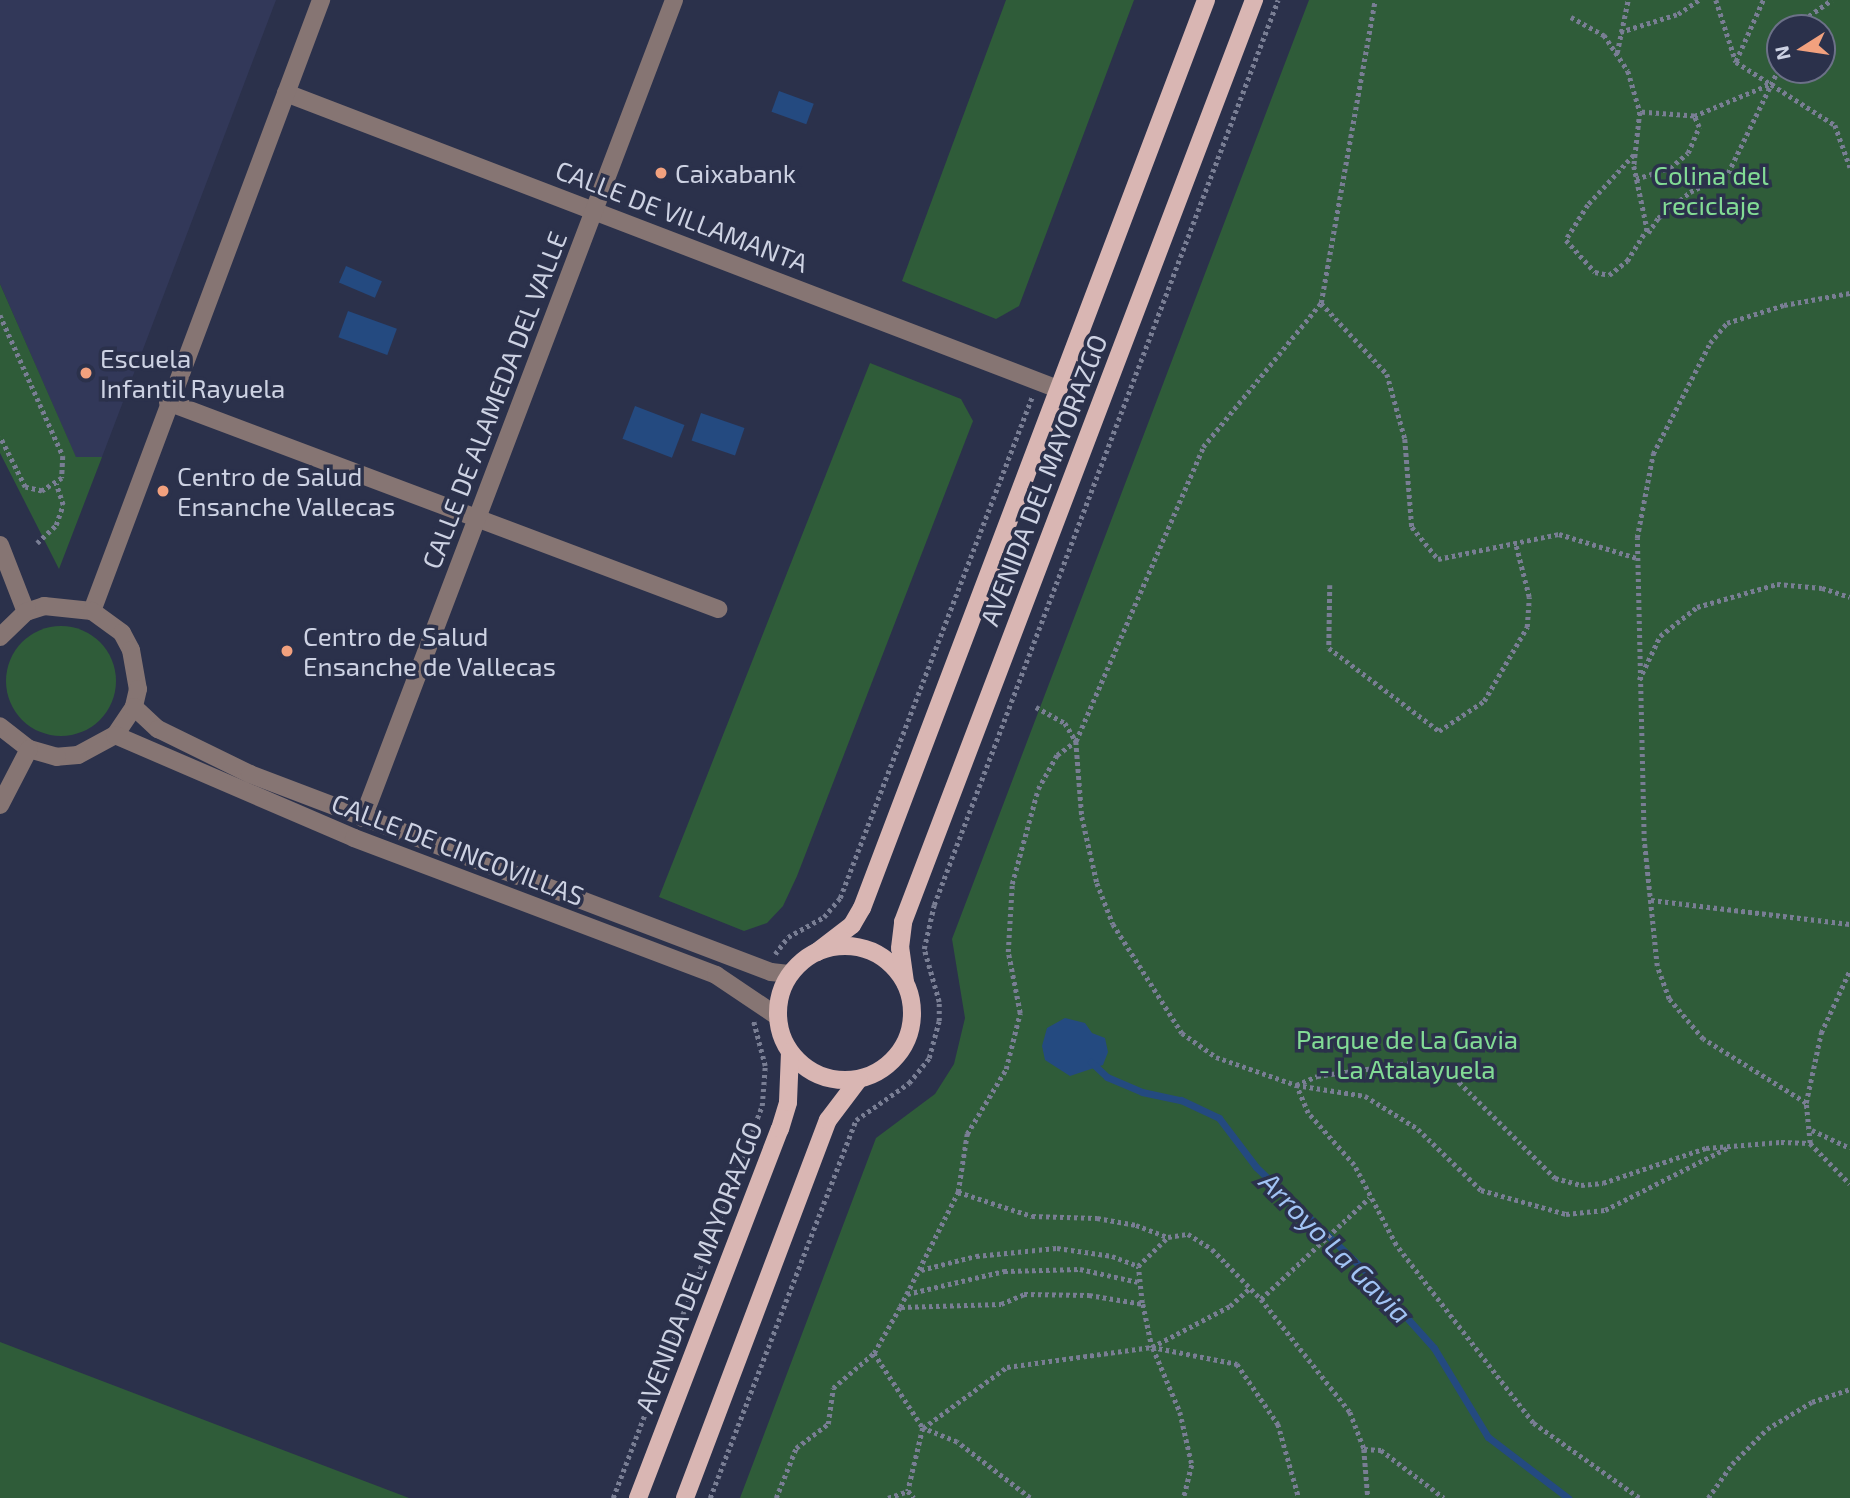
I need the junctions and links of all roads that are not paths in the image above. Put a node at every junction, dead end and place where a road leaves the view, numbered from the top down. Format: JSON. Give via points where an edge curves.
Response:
{"nodes":[{"id":1,"x":321,"y":0,"type":"edge"},
{"id":2,"x":674,"y":0,"type":"edge"},
{"id":3,"x":1206,"y":0,"type":"edge"},
{"id":4,"x":1254,"y":0,"type":"edge"},
{"id":5,"x":286,"y":93,"type":"junction"},
{"id":6,"x":594,"y":211,"type":"junction"},
{"id":7,"x":1058,"y":389,"type":"junction"},
{"id":8,"x":168,"y":402,"type":"junction"},
{"id":9,"x":477,"y":518,"type":"junction"},
{"id":10,"x":0,"y":545,"type":"edge"},
{"id":11,"x":718,"y":609,"type":"dead end"},
{"id":12,"x":92,"y":611,"type":"junction"},
{"id":13,"x":26,"y":612,"type":"junction"},
{"id":14,"x":0,"y":637,"type":"edge"},
{"id":15,"x":134,"y":706,"type":"junction"},
{"id":16,"x":0,"y":726,"type":"edge"},
{"id":17,"x":115,"y":735,"type":"junction"},
{"id":18,"x":29,"y":749,"type":"junction"},
{"id":19,"x":0,"y":805,"type":"edge"},
{"id":20,"x":363,"y":818,"type":"junction"},
{"id":21,"x":817,"y":952,"type":"junction"},
{"id":22,"x":789,"y":974,"type":"junction"},
{"id":23,"x":905,"y":982,"type":"junction"},
{"id":24,"x":777,"y":1016,"type":"junction"},
{"id":25,"x":790,"y":1052,"type":"junction"},
{"id":26,"x":859,"y":1079,"type":"junction"},
{"id":27,"x":638,"y":1498,"type":"edge"},
{"id":28,"x":685,"y":1498,"type":"edge"}],
"edges":[{"from":1,"to":5,"type":"street"},
{"from":2,"to":6,"type":"street","name":"CALLE DE ALAMEDA DEL VALLE"},
{"from":3,"to":7,"type":"main road","name":"AVENIDA DEL MAYORAZGO"},
{"from":4,"to":23,"type":"main road","name":"AVENIDA DEL MAYORAZGO","via":[[903,922],[900,948]]},
{"from":5,"to":6,"type":"street","name":"CALLE DE VILLAMANTA"},
{"from":5,"to":8,"type":"street"},
{"from":6,"to":7,"type":"street","name":"CALLE DE VILLAMANTA"},
{"from":6,"to":9,"type":"street","name":"CALLE DE ALAMEDA DEL VALLE"},
{"from":7,"to":21,"type":"main road","name":"AVENIDA DEL MAYORAZGO","via":[[862,908],[852,925]]},
{"from":8,"to":9,"type":"street"},
{"from":8,"to":12,"type":"street"},
{"from":9,"to":11,"type":"street"},
{"from":9,"to":20,"type":"street","name":"CALLE DE ALAMEDA DEL VALLE"},
{"from":10,"to":13,"type":"street"},
{"from":12,"to":13,"type":"street","via":[[59,605]]},
{"from":12,"to":15,"type":"street","via":[[110,621],[131,650],[138,689]]},
{"from":13,"to":14,"type":"street"},
{"from":15,"to":17,"type":"street"},
{"from":15,"to":20,"type":"street","name":"CALLE DE CINCOVILLAS","via":[[158,729],[214,758]]},
{"from":16,"to":18,"type":"street"},
{"from":17,"to":18,"type":"street","via":[[78,755],[57,757]]},
{"from":17,"to":24,"type":"street","name":"CALLE DE CINCOVILLAS","via":[[354,838],[716,975]]},
{"from":18,"to":19,"type":"street"},
{"from":20,"to":22,"type":"street","name":"CALLE DE CINCOVILLAS","via":[[764,969]]},
{"from":21,"to":22,"type":"main road"},
{"from":21,"to":23,"type":"main road","via":[[841,946],[865,948],[884,958]]},
{"from":22,"to":24,"type":"main road"},
{"from":23,"to":26,"type":"main road","via":[[912,1015],[908,1037],[897,1056]]},
{"from":24,"to":25,"type":"main road"},
{"from":25,"to":26,"type":"main road","via":[[821,1076]]},
{"from":25,"to":27,"type":"main road","name":"AVENIDA DEL MAYORAZGO","via":[[789,1102],[780,1129]]},
{"from":26,"to":28,"type":"main road","via":[[828,1120]]}]}
